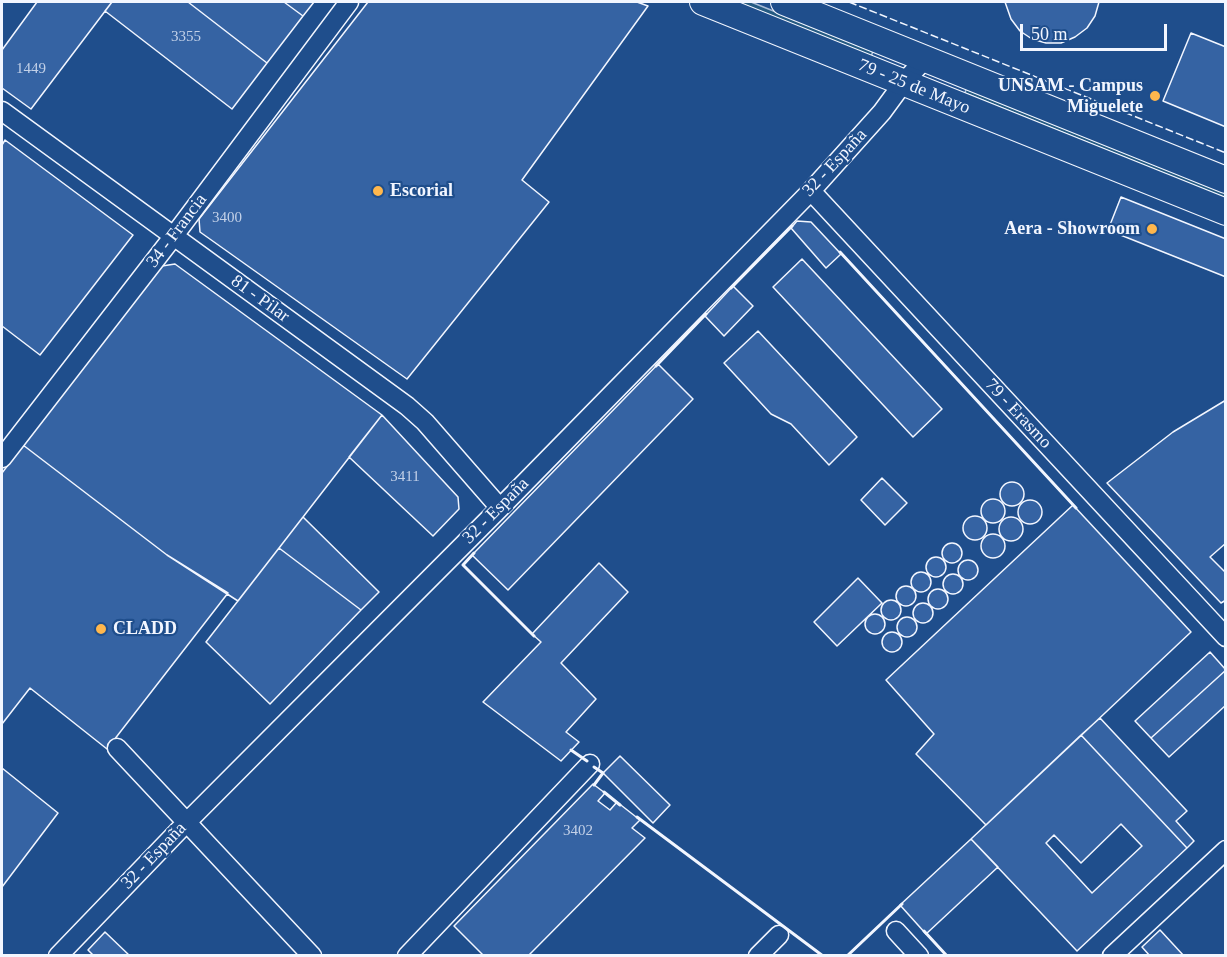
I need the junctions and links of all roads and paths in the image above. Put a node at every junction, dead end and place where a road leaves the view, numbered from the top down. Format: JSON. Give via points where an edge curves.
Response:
{"nodes":[{"id":1,"x":349,"y":2,"type":"edge"},
{"id":2,"x":703,"y":2,"type":"edge"},
{"id":3,"x":784,"y":2,"type":"edge"},
{"id":4,"x":925,"y":59,"type":"junction"},
{"id":5,"x":904,"y":82,"type":"junction"},
{"id":6,"x":2,"y":111,"type":"edge"},
{"id":7,"x":1226,"y":180,"type":"edge"},
{"id":8,"x":811,"y":191,"type":"junction"},
{"id":9,"x":1226,"y":212,"type":"edge"},
{"id":10,"x":173,"y":237,"type":"junction"},
{"id":11,"x":2,"y":458,"type":"edge"},
{"id":12,"x":500,"y":508,"type":"junction"},
{"id":13,"x":1226,"y":637,"type":"edge"},
{"id":14,"x":117,"y":748,"type":"dead end"},
{"id":15,"x":590,"y":764,"type":"dead end"},
{"id":16,"x":186,"y":823,"type":"junction"},
{"id":17,"x":1226,"y":850,"type":"edge"},
{"id":18,"x":896,"y":931,"type":"dead end"},
{"id":19,"x":779,"y":935,"type":"dead end"},
{"id":20,"x":58,"y":956,"type":"edge"},
{"id":21,"x":312,"y":956,"type":"edge"},
{"id":22,"x":407,"y":956,"type":"edge"},
{"id":23,"x":758,"y":956,"type":"edge"},
{"id":24,"x":919,"y":956,"type":"edge"},
{"id":25,"x":1112,"y":956,"type":"edge"}],
"edges":[{"from":1,"to":10,"type":"street","name":"34 - Francia"},
{"from":2,"to":5,"type":"main road","name":"79 - 25 de Mayo"},
{"from":3,"to":4,"type":"main road","name":"79 - 25 de Mayo"},
{"from":4,"to":5,"type":"street","name":"32 - España"},
{"from":4,"to":7,"type":"main road","name":"79 - 25 de Mayo"},
{"from":5,"to":8,"type":"street","name":"32 - España"},
{"from":5,"to":9,"type":"main road","name":"79 - 25 de Mayo"},
{"from":6,"to":10,"type":"street","name":"81 - Pilar"},
{"from":8,"to":12,"type":"street","name":"32 - España"},
{"from":8,"to":13,"type":"street","name":"79 - Erasmo"},
{"from":10,"to":11,"type":"street","name":"34 - Francia"},
{"from":10,"to":12,"type":"street","name":"81 - Pilar","via":[[407,406]]},
{"from":12,"to":16,"type":"street","name":"32 - España"},
{"from":14,"to":16,"type":"street"},
{"from":15,"to":22,"type":"street"},
{"from":16,"to":20,"type":"street","name":"32 - España"},
{"from":16,"to":21,"type":"street"},
{"from":17,"to":25,"type":"street"},
{"from":18,"to":24,"type":"street"},
{"from":19,"to":23,"type":"street"}]}
